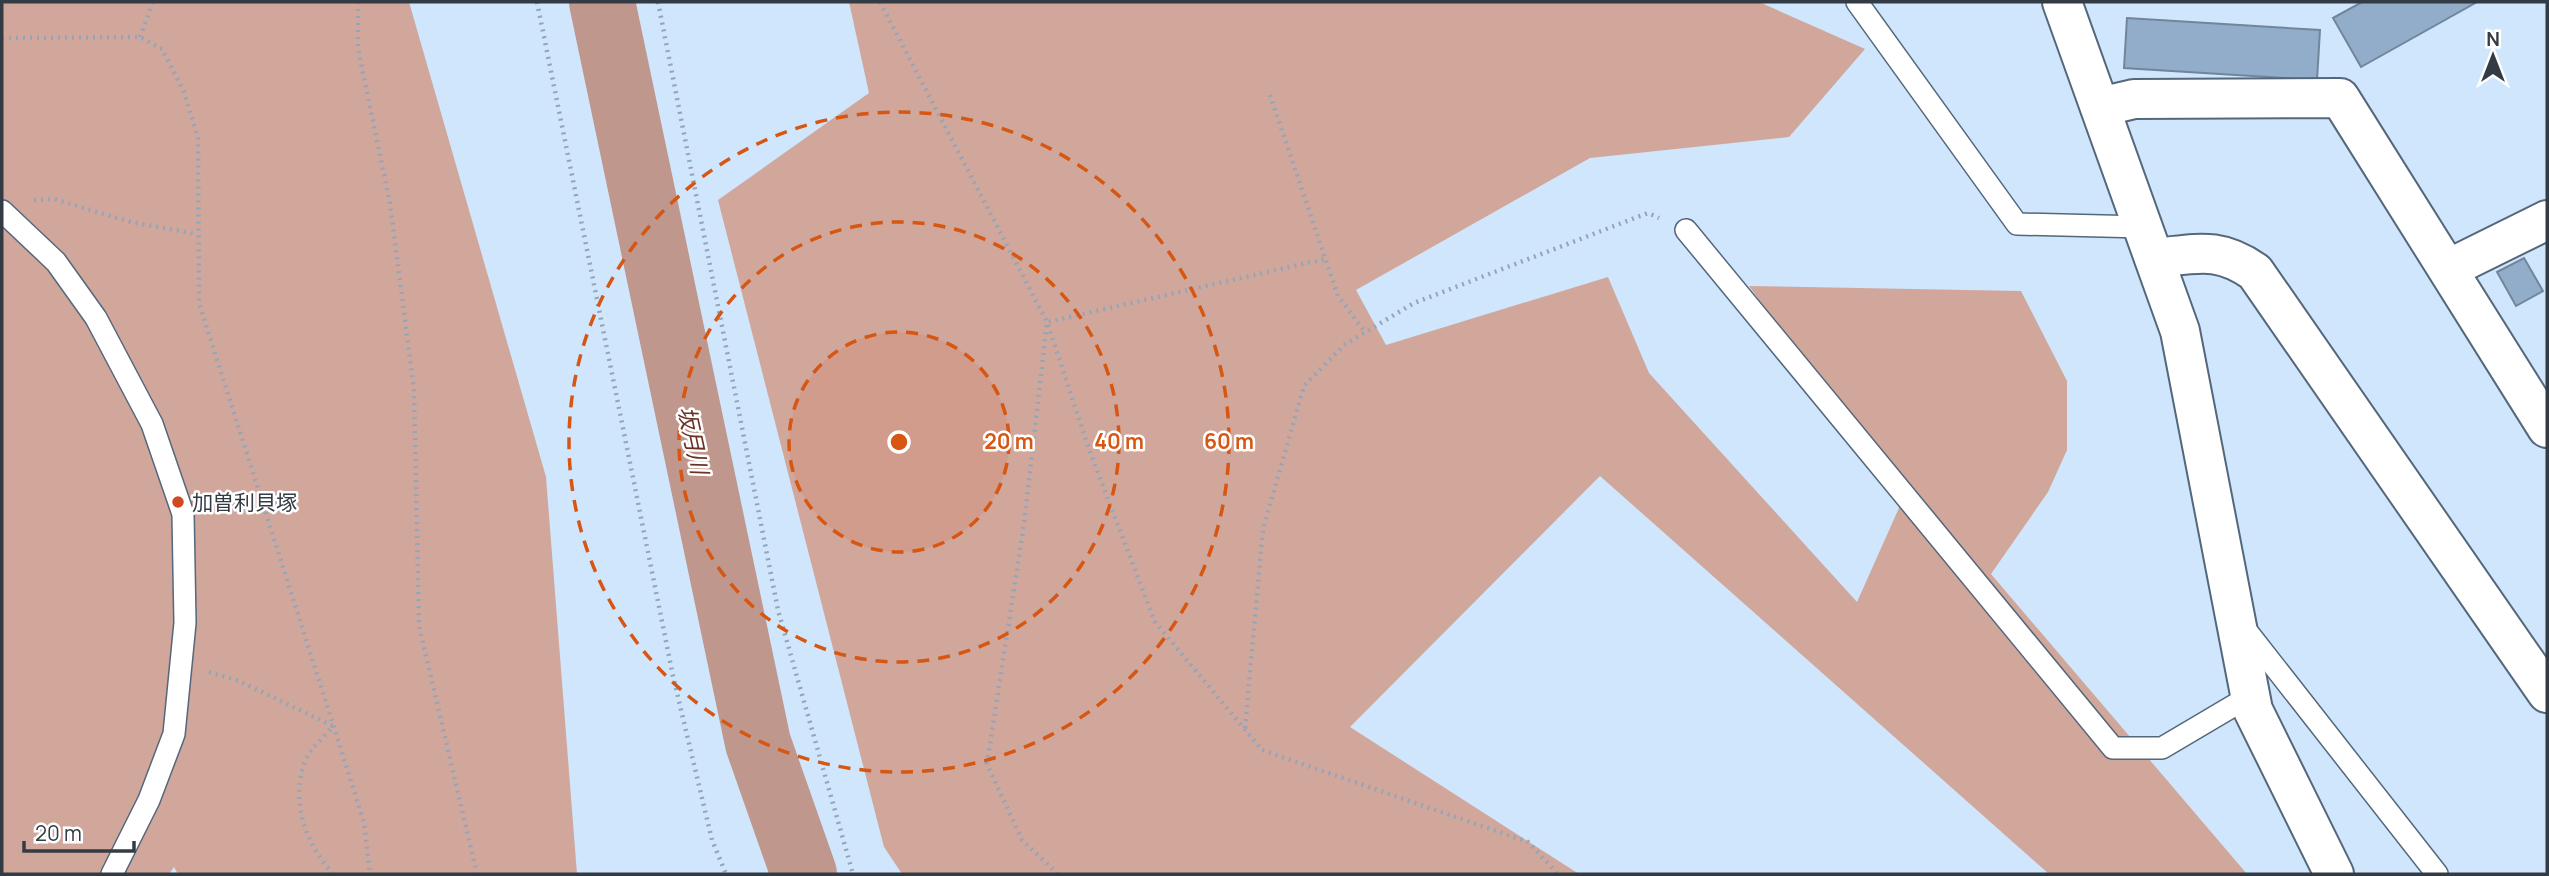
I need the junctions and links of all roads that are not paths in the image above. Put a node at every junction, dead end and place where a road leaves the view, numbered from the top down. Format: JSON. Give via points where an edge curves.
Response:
{"nodes":[{"id":1,"x":1857,"y":2,"type":"edge"},
{"id":2,"x":2062,"y":2,"type":"edge"},
{"id":3,"x":2100,"y":107,"type":"junction"},
{"id":4,"x":2,"y":211,"type":"edge"},
{"id":5,"x":2547,"y":219,"type":"edge"},
{"id":6,"x":1686,"y":230,"type":"road end"},
{"id":7,"x":2149,"y":242,"type":"junction"},
{"id":8,"x":2448,"y":269,"type":"junction"},
{"id":9,"x":2547,"y":428,"type":"edge"},
{"id":10,"x":2235,"y":616,"type":"junction"},
{"id":11,"x":2547,"y":693,"type":"edge"},
{"id":12,"x":2250,"y":696,"type":"junction"},
{"id":13,"x":112,"y":874,"type":"edge"},
{"id":14,"x":2334,"y":874,"type":"edge"},
{"id":15,"x":2437,"y":874,"type":"edge"}],
"edges":[{"from":1,"to":7,"type":"lane","via":[[2017,224]]},
{"from":2,"to":3,"type":"street"},
{"from":3,"to":7,"type":"street"},
{"from":3,"to":8,"type":"street","via":[[2134,99],[2340,98]]},
{"from":4,"to":13,"type":"lane","via":[[56,262],[96,318],[152,424],[183,514],[185,623],[174,734],[149,800]]},
{"from":5,"to":8,"type":"street"},
{"from":6,"to":12,"type":"lane","via":[[2113,748],[2162,748]]},
{"from":7,"to":10,"type":"street","via":[[2180,331]]},
{"from":7,"to":11,"type":"street","via":[[2233,257],[2255,272]]},
{"from":8,"to":9,"type":"street"},
{"from":10,"to":12,"type":"street"},
{"from":10,"to":15,"type":"lane"},
{"from":12,"to":14,"type":"street"}]}
